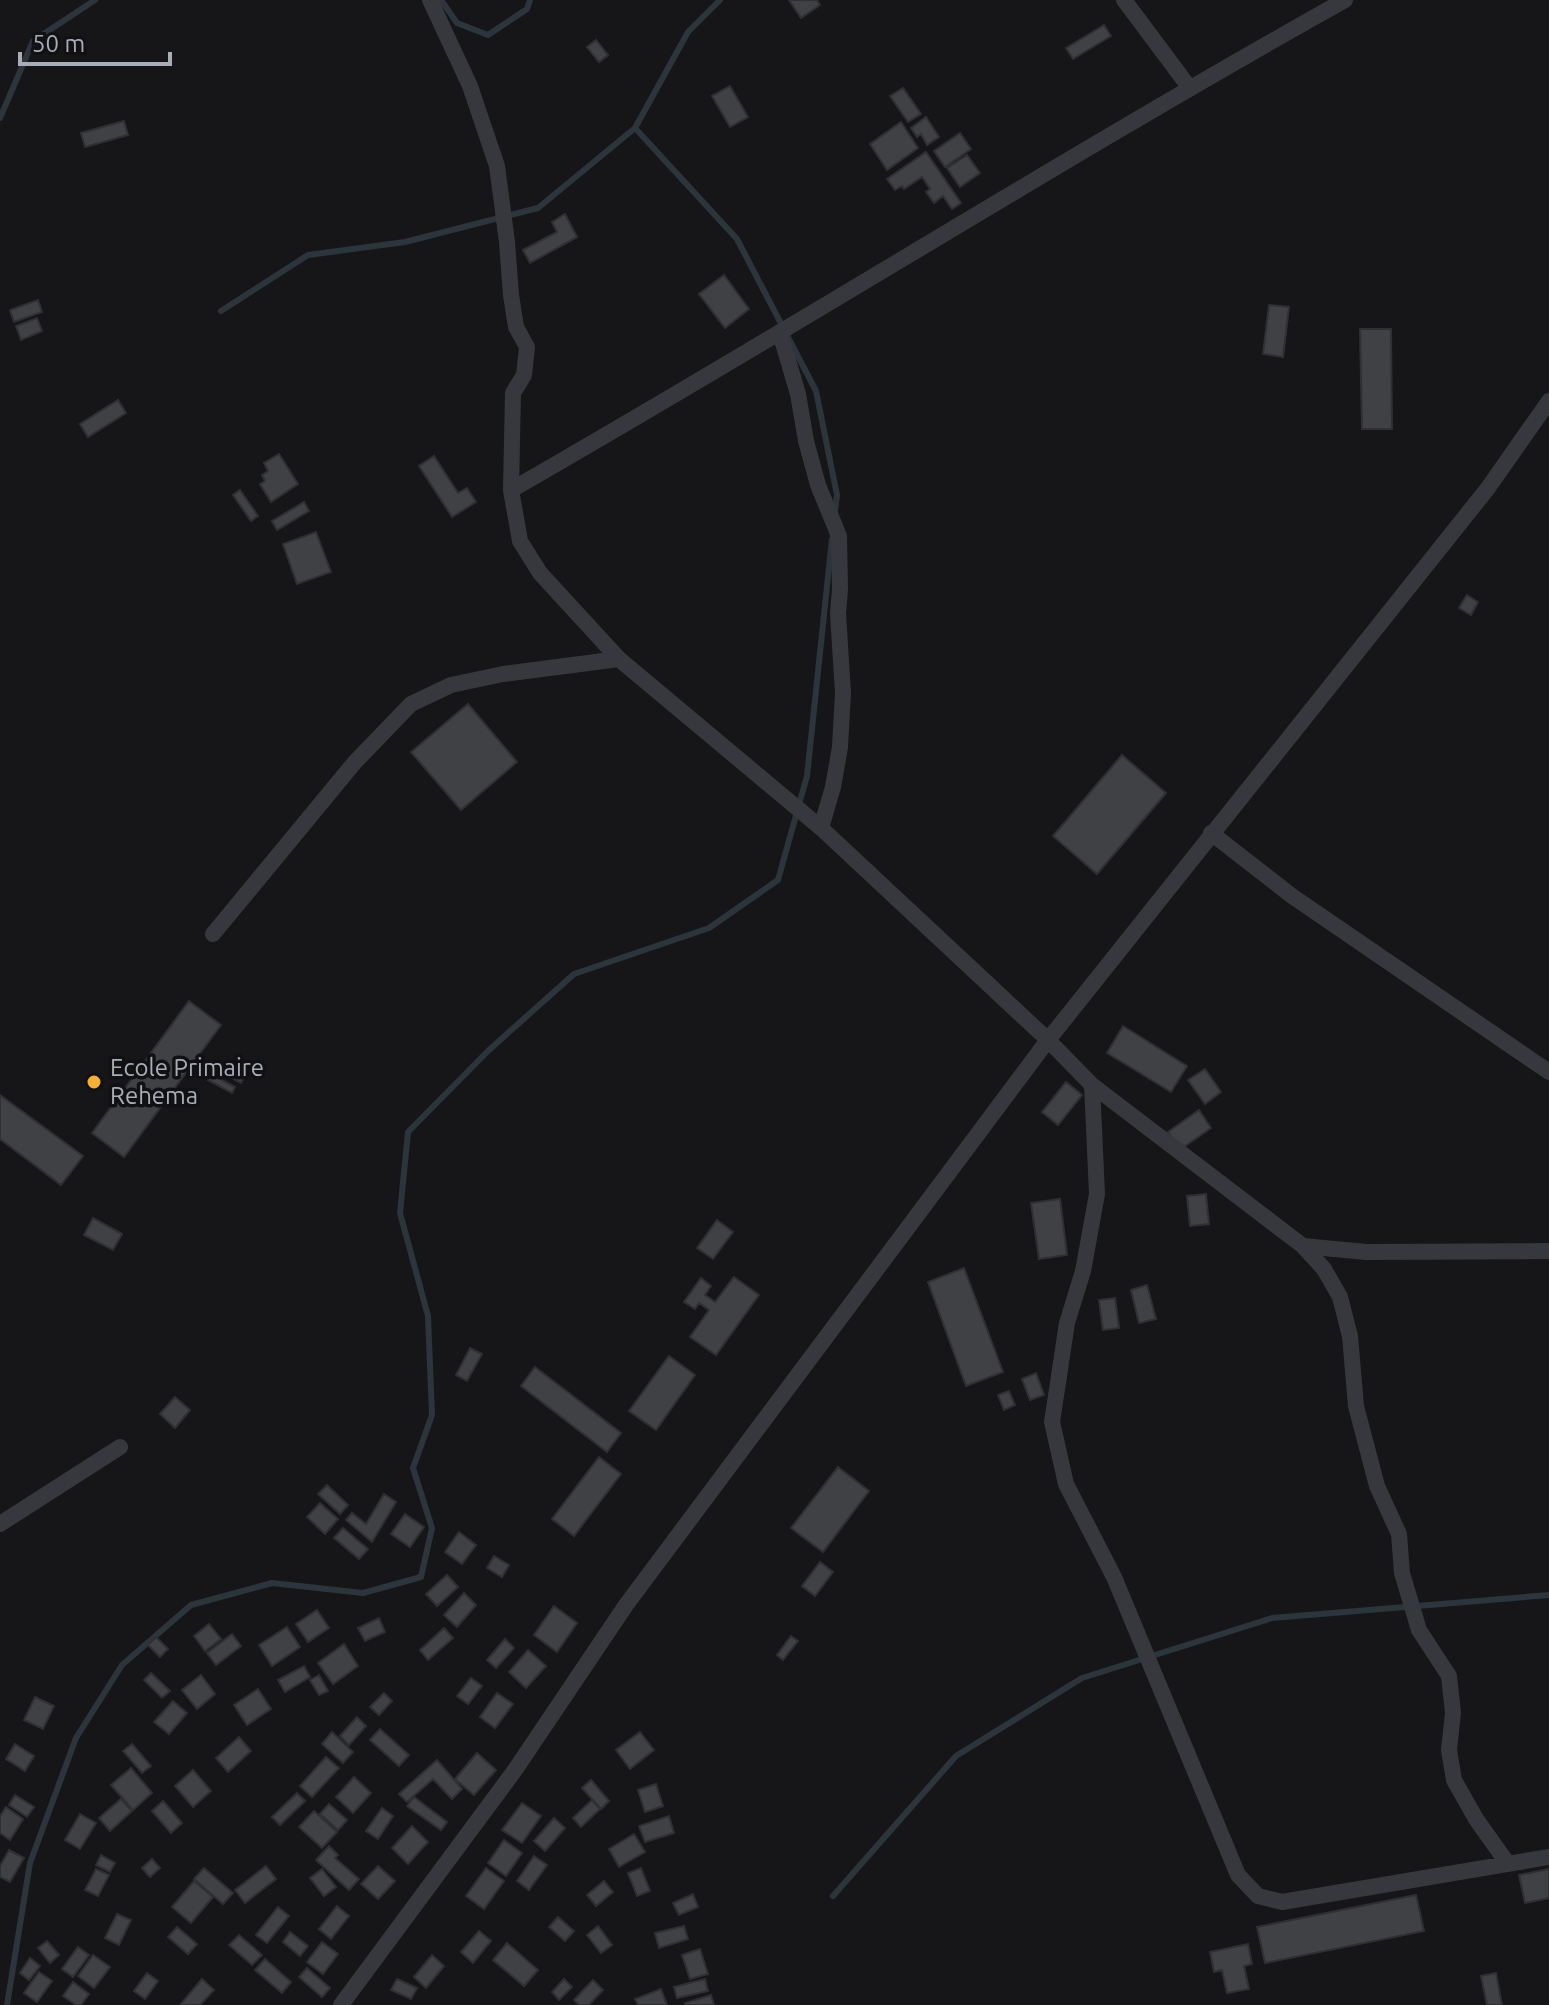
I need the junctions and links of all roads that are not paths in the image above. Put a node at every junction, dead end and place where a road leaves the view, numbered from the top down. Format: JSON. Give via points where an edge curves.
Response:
{"nodes":[{"id":1,"x":430,"y":0,"type":"edge"},
{"id":2,"x":1124,"y":0,"type":"edge"},
{"id":3,"x":1345,"y":0,"type":"edge"},
{"id":4,"x":1189,"y":87,"type":"junction"},
{"id":5,"x":780,"y":333,"type":"junction"},
{"id":6,"x":1549,"y":401,"type":"edge"},
{"id":7,"x":511,"y":490,"type":"junction"},
{"id":8,"x":619,"y":659,"type":"junction"},
{"id":9,"x":821,"y":828,"type":"junction"},
{"id":10,"x":1211,"y":833,"type":"junction"},
{"id":11,"x":213,"y":934,"type":"dead end"},
{"id":12,"x":1048,"y":1040,"type":"junction"},
{"id":13,"x":1549,"y":1072,"type":"edge"},
{"id":14,"x":1092,"y":1085,"type":"junction"},
{"id":15,"x":1303,"y":1246,"type":"junction"},
{"id":16,"x":1549,"y":1251,"type":"edge"},
{"id":17,"x":120,"y":1447,"type":"dead end"},
{"id":18,"x":0,"y":1524,"type":"edge"},
{"id":19,"x":1549,"y":1857,"type":"edge"},
{"id":20,"x":1508,"y":1864,"type":"junction"},
{"id":21,"x":341,"y":2005,"type":"edge"}],
"edges":[{"from":1,"to":7,"type":"street","via":[[470,86],[497,166],[516,327],[527,347],[524,375],[513,393]]},
{"from":2,"to":4,"type":"street"},
{"from":3,"to":4,"type":"street"},
{"from":4,"to":5,"type":"street"},
{"from":5,"to":7,"type":"street"},
{"from":5,"to":9,"type":"street","via":[[818,485],[839,536],[840,747]]},
{"from":6,"to":10,"type":"street","via":[[1488,488]]},
{"from":7,"to":8,"type":"street","via":[[520,541],[540,573]]},
{"from":8,"to":9,"type":"street"},
{"from":8,"to":11,"type":"street","via":[[464,682],[411,704],[355,762]]},
{"from":9,"to":12,"type":"street"},
{"from":10,"to":12,"type":"street"},
{"from":10,"to":13,"type":"street","via":[[1292,896]]},
{"from":12,"to":14,"type":"street"},
{"from":12,"to":21,"type":"street","via":[[626,1605],[515,1770]]},
{"from":14,"to":15,"type":"street"},
{"from":14,"to":20,"type":"street","via":[[1097,1194],[1067,1323],[1052,1422],[1066,1484],[1114,1577],[1238,1875],[1258,1896],[1282,1902]]},
{"from":15,"to":16,"type":"street","via":[[1366,1252]]},
{"from":15,"to":20,"type":"street","via":[[1340,1297],[1350,1336],[1356,1406],[1377,1486],[1399,1534],[1402,1573],[1419,1630],[1449,1676],[1454,1780]]},
{"from":17,"to":18,"type":"street"},
{"from":19,"to":20,"type":"street"}]}
